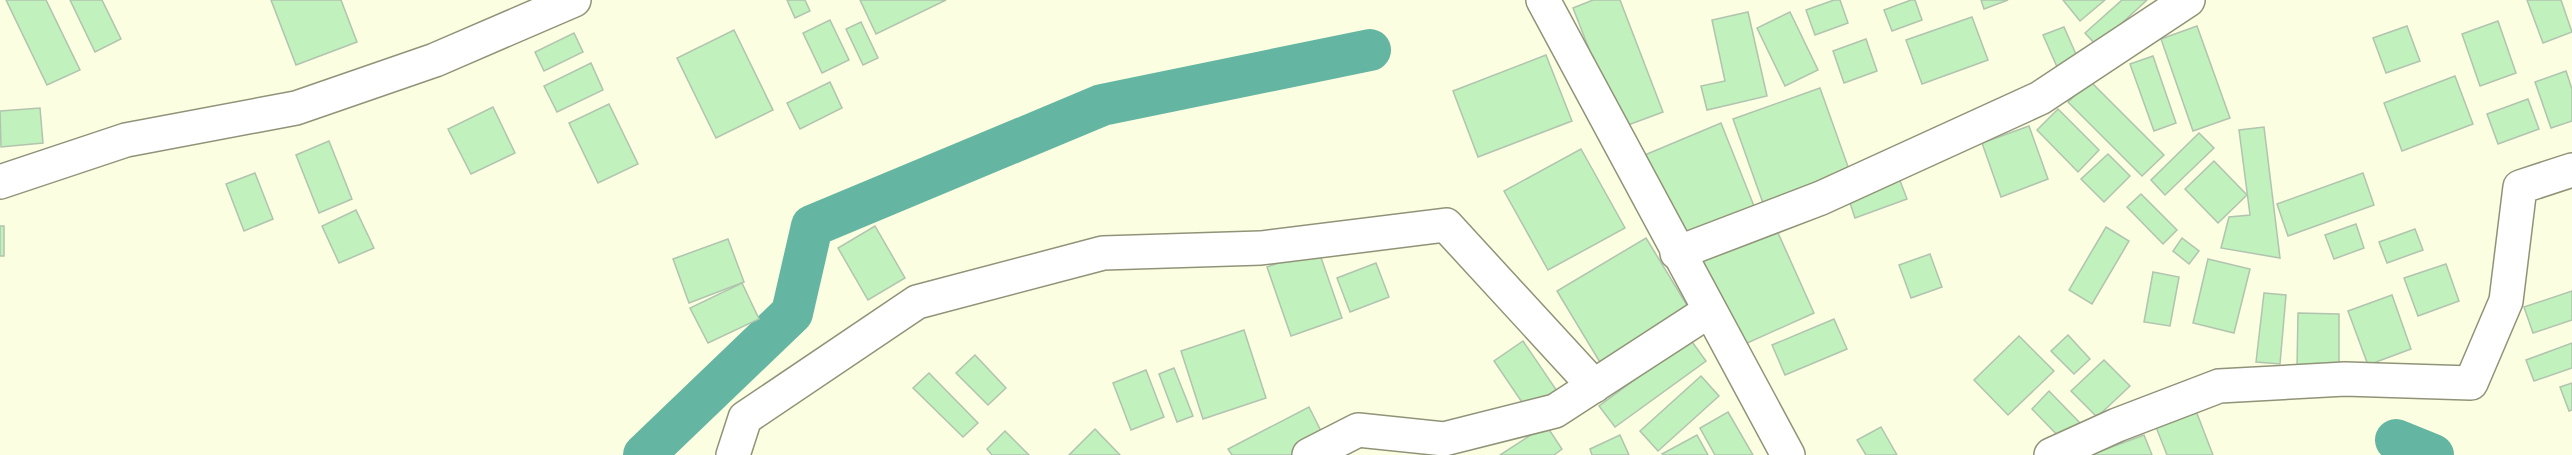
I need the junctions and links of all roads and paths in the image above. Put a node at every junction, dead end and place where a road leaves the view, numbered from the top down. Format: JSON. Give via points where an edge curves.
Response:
{"nodes":[{"id":1,"x":574,"y":0,"type":"edge"},
{"id":2,"x":1543,"y":0,"type":"edge"},
{"id":3,"x":2188,"y":0,"type":"edge"},
{"id":4,"x":2572,"y":170,"type":"edge"},
{"id":5,"x":0,"y":182,"type":"edge"},
{"id":6,"x":1677,"y":253,"type":"junction"},
{"id":7,"x":1709,"y":311,"type":"junction"},
{"id":8,"x":1594,"y":386,"type":"junction"},
{"id":9,"x":733,"y":455,"type":"edge"},
{"id":10,"x":1309,"y":455,"type":"edge"},
{"id":11,"x":1788,"y":455,"type":"edge"},
{"id":12,"x":2051,"y":455,"type":"edge"}],
"edges":[{"from":1,"to":5,"type":"street","via":[[435,60],[296,108],[126,140]]},
{"from":2,"to":6,"type":"street"},
{"from":3,"to":6,"type":"street","via":[[2040,98],[1821,198]]},
{"from":4,"to":12,"type":"street","via":[[2520,187],[2506,301],[2471,382],[2345,379],[2219,386]]},
{"from":6,"to":7,"type":"street"},
{"from":7,"to":8,"type":"street"},
{"from":7,"to":11,"type":"street"},
{"from":8,"to":9,"type":"street","via":[[1446,225],[1261,248],[1103,253],[917,302],[745,418]]},
{"from":8,"to":10,"type":"street","via":[[1555,411],[1444,439],[1358,430]]}]}
